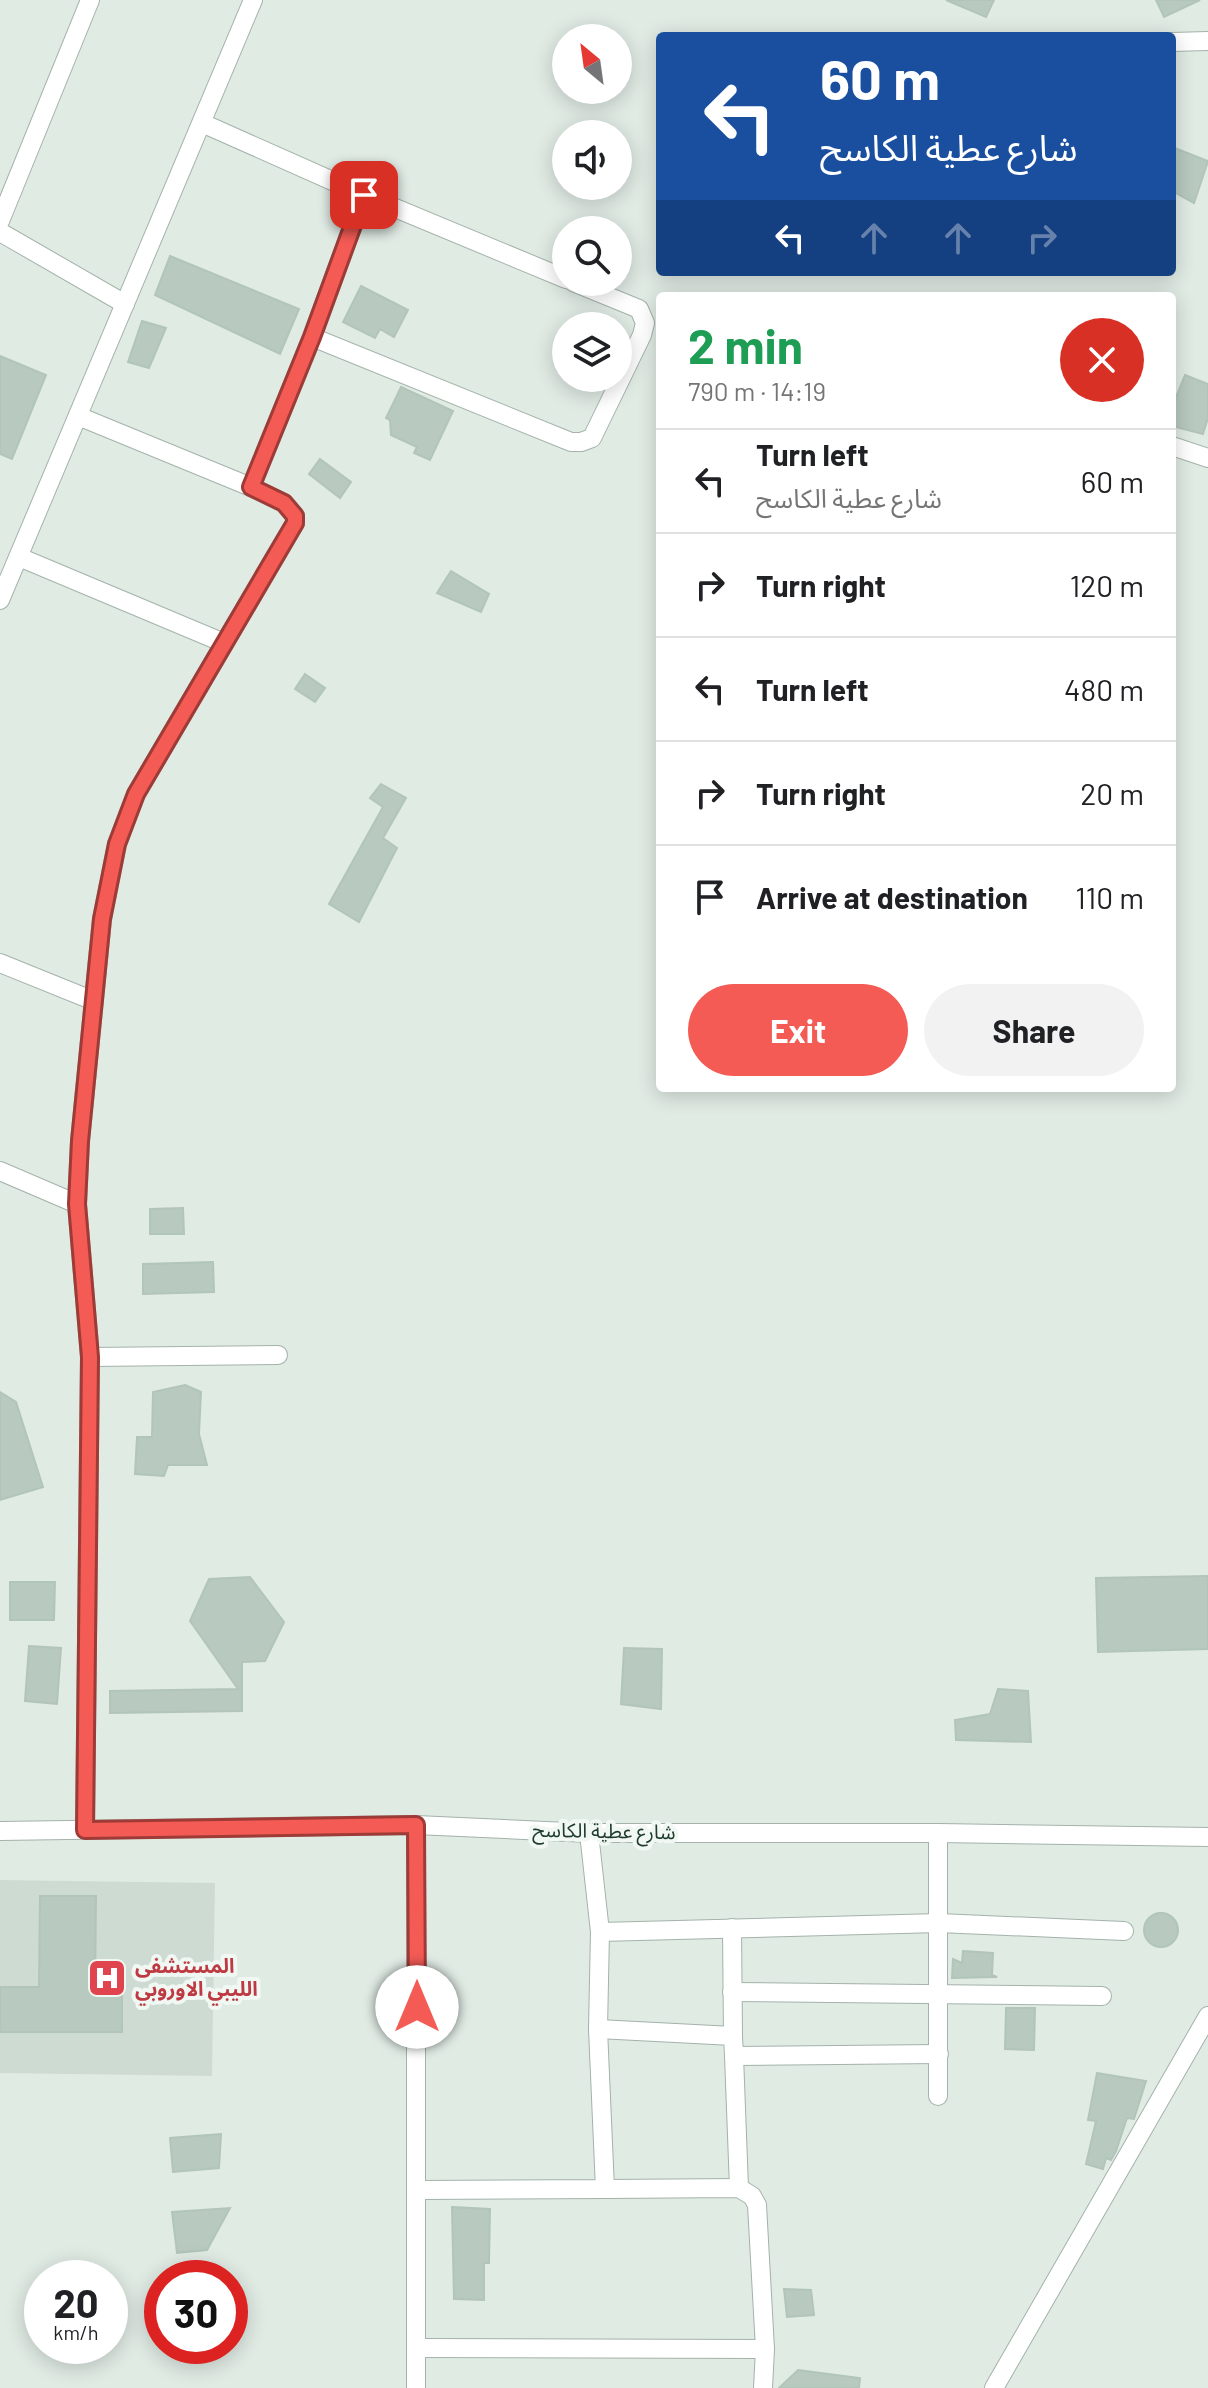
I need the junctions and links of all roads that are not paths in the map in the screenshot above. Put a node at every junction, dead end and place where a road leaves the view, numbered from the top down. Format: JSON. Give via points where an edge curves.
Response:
{"nodes":[{"id":1,"x":90,"y":0,"type":"edge"},
{"id":2,"x":253,"y":0,"type":"edge"},
{"id":3,"x":1208,"y":41,"type":"edge"},
{"id":4,"x":1176,"y":42,"type":"edge"},
{"id":5,"x":202,"y":123,"type":"junction"},
{"id":6,"x":364,"y":195,"type":"junction"},
{"id":7,"x":0,"y":221,"type":"edge"},
{"id":8,"x":0,"y":232,"type":"edge"},
{"id":9,"x":552,"y":273,"type":"edge"},
{"id":10,"x":607,"y":296,"type":"edge"},
{"id":11,"x":125,"y":304,"type":"junction"},
{"id":12,"x":312,"y":337,"type":"junction"},
{"id":13,"x":78,"y":416,"type":"junction"},
{"id":14,"x":1176,"y":447,"type":"edge"},
{"id":15,"x":1208,"y":458,"type":"edge"},
{"id":16,"x":251,"y":487,"type":"junction"},
{"id":17,"x":19,"y":557,"type":"junction"},
{"id":18,"x":0,"y":600,"type":"edge"},
{"id":19,"x":224,"y":643,"type":"junction"},
{"id":20,"x":0,"y":963,"type":"edge"},
{"id":21,"x":94,"y":1001,"type":"junction"},
{"id":22,"x":0,"y":1171,"type":"edge"},
{"id":23,"x":77,"y":1204,"type":"junction"},
{"id":24,"x":278,"y":1355,"type":"dead end"},
{"id":25,"x":90,"y":1357,"type":"junction"},
{"id":26,"x":416,"y":1825,"type":"junction"},
{"id":27,"x":85,"y":1830,"type":"junction"},
{"id":28,"x":0,"y":1831,"type":"edge"},
{"id":29,"x":589,"y":1833,"type":"junction"},
{"id":30,"x":938,"y":1833,"type":"junction"},
{"id":31,"x":1208,"y":1837,"type":"edge"},
{"id":32,"x":939,"y":1923,"type":"junction"},
{"id":33,"x":732,"y":1928,"type":"junction"},
{"id":34,"x":1124,"y":1931,"type":"dead end"},
{"id":35,"x":600,"y":1932,"type":"junction"},
{"id":36,"x":732,"y":1992,"type":"junction"},
{"id":37,"x":938,"y":1994,"type":"junction"},
{"id":38,"x":1102,"y":1996,"type":"dead end"},
{"id":39,"x":1208,"y":2016,"type":"edge"},
{"id":40,"x":598,"y":2029,"type":"junction"},
{"id":41,"x":733,"y":2036,"type":"junction"},
{"id":42,"x":939,"y":2054,"type":"junction"},
{"id":43,"x":734,"y":2056,"type":"junction"},
{"id":44,"x":938,"y":2096,"type":"dead end"},
{"id":45,"x":739,"y":2188,"type":"junction"},
{"id":46,"x":605,"y":2189,"type":"junction"},
{"id":47,"x":418,"y":2190,"type":"junction"},
{"id":48,"x":416,"y":2348,"type":"junction"},
{"id":49,"x":765,"y":2349,"type":"junction"},
{"id":50,"x":416,"y":2388,"type":"edge"},
{"id":51,"x":763,"y":2388,"type":"edge"},
{"id":52,"x":994,"y":2388,"type":"edge"}],
"edges":[{"from":1,"to":7,"type":"street"},
{"from":2,"to":5,"type":"street"},
{"from":3,"to":4,"type":"street"},
{"from":5,"to":6,"type":"street"},
{"from":5,"to":11,"type":"street"},
{"from":6,"to":9,"type":"street"},
{"from":6,"to":12,"type":"street"},
{"from":8,"to":11,"type":"street"},
{"from":10,"to":12,"type":"street","via":[[639,309],[645,323],[592,438],[581,442]]},
{"from":11,"to":13,"type":"street"},
{"from":12,"to":16,"type":"street"},
{"from":13,"to":16,"type":"street"},
{"from":13,"to":17,"type":"street"},
{"from":14,"to":15,"type":"street"},
{"from":16,"to":19,"type":"street","via":[[284,503],[295,523]]},
{"from":17,"to":18,"type":"street"},
{"from":17,"to":19,"type":"street"},
{"from":19,"to":21,"type":"street","via":[[136,794],[117,844]]},
{"from":20,"to":21,"type":"street"},
{"from":21,"to":23,"type":"street"},
{"from":22,"to":23,"type":"street"},
{"from":23,"to":25,"type":"street"},
{"from":24,"to":25,"type":"street"},
{"from":25,"to":27,"type":"street"},
{"from":26,"to":27,"type":"street","name":"شارع عطية الكاسح"},
{"from":26,"to":29,"type":"street","name":"شارع عطية الكاسح"},
{"from":26,"to":47,"type":"street"},
{"from":27,"to":28,"type":"street","name":"شارع عطية الكاسح"},
{"from":29,"to":30,"type":"street","name":"شارع عطية الكاسح"},
{"from":29,"to":35,"type":"street"},
{"from":30,"to":31,"type":"street","name":"شارع عطية الكاسح"},
{"from":30,"to":32,"type":"street"},
{"from":32,"to":33,"type":"street"},
{"from":32,"to":34,"type":"street"},
{"from":32,"to":37,"type":"street"},
{"from":33,"to":35,"type":"street"},
{"from":33,"to":36,"type":"street"},
{"from":35,"to":40,"type":"street"},
{"from":36,"to":37,"type":"street"},
{"from":36,"to":41,"type":"street"},
{"from":37,"to":38,"type":"street"},
{"from":37,"to":42,"type":"street"},
{"from":39,"to":52,"type":"street"},
{"from":40,"to":41,"type":"street"},
{"from":40,"to":46,"type":"street"},
{"from":41,"to":43,"type":"street"},
{"from":42,"to":43,"type":"street"},
{"from":42,"to":44,"type":"street"},
{"from":43,"to":45,"type":"street"},
{"from":45,"to":46,"type":"street"},
{"from":45,"to":49,"type":"street","via":[[757,2205]]},
{"from":46,"to":47,"type":"street"},
{"from":47,"to":48,"type":"street"},
{"from":48,"to":49,"type":"street"},
{"from":48,"to":50,"type":"street"},
{"from":49,"to":51,"type":"street"}]}
